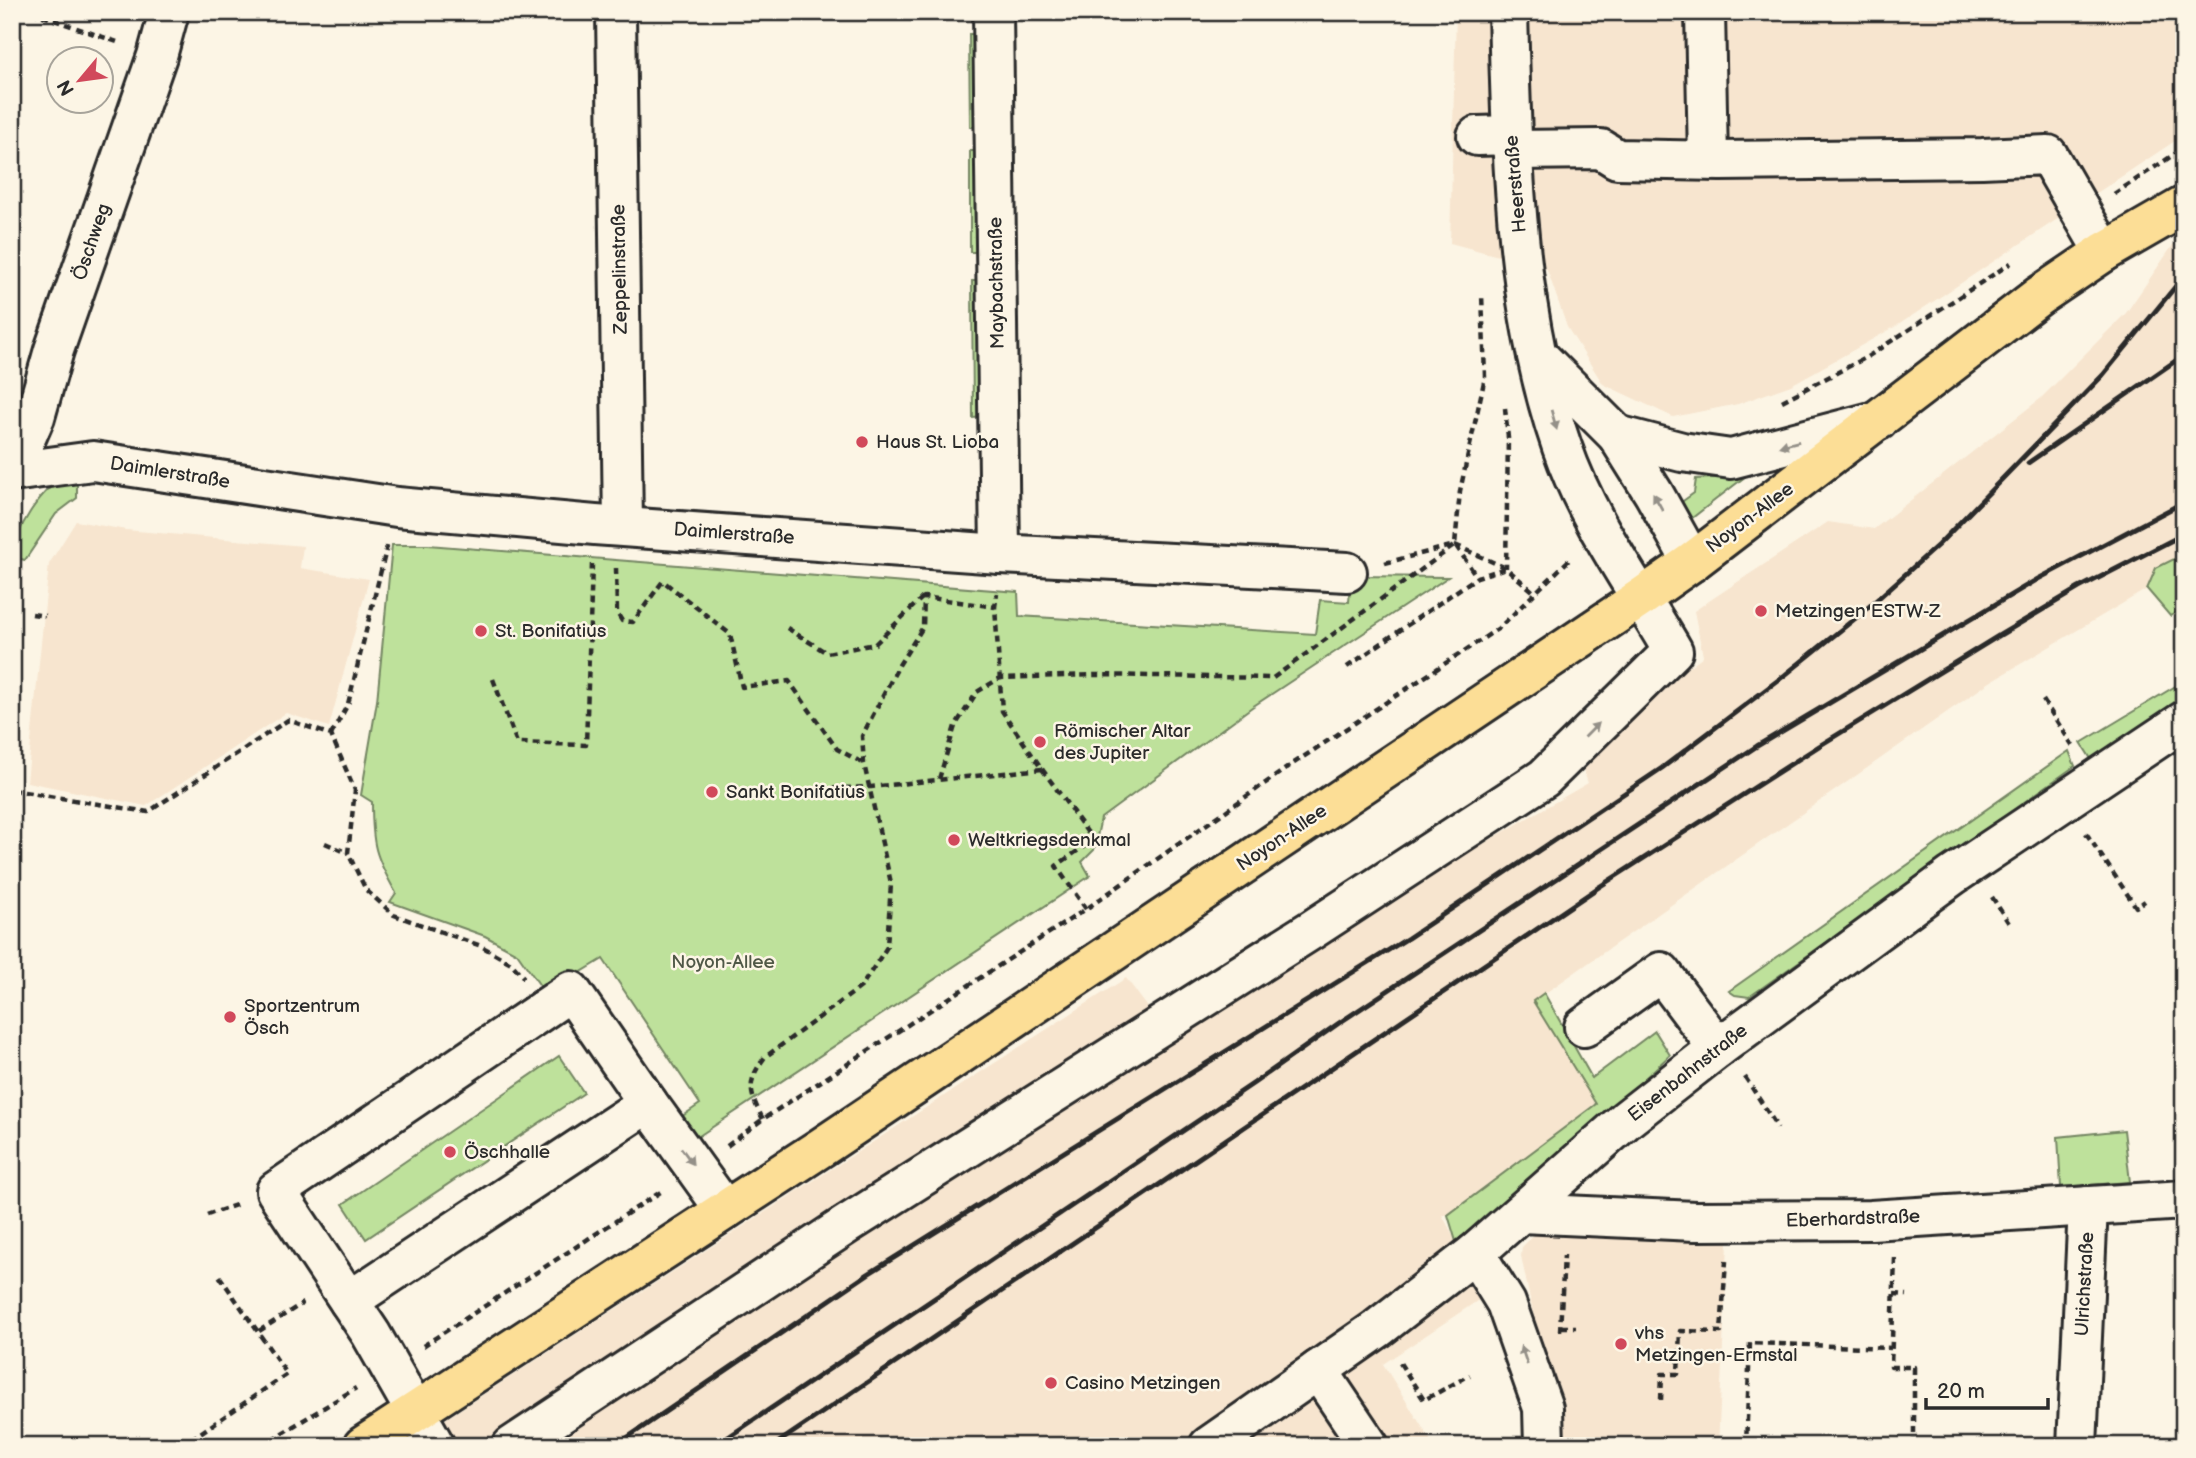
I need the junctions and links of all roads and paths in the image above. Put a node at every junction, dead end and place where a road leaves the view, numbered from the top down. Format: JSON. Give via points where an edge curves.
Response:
{"nodes":[{"id":1,"x":31,"y":12,"type":"edge"},
{"id":2,"x":169,"y":12,"type":"edge"},
{"id":3,"x":616,"y":12,"type":"edge"},
{"id":4,"x":993,"y":12,"type":"edge"},
{"id":5,"x":1508,"y":12,"type":"edge"},
{"id":6,"x":1705,"y":12,"type":"edge"},
{"id":7,"x":158,"y":56,"type":"junction"},
{"id":8,"x":1500,"y":140,"type":"junction"},
{"id":9,"x":2184,"y":148,"type":"edge"},
{"id":10,"x":1708,"y":160,"type":"junction"},
{"id":11,"x":2184,"y":206,"type":"edge"},
{"id":12,"x":2082,"y":216,"type":"junction"},
{"id":13,"x":2104,"y":252,"type":"junction"},
{"id":14,"x":2014,"y":260,"type":"dead end"},
{"id":15,"x":1482,"y":284,"type":"dead end"},
{"id":16,"x":1536,"y":354,"type":"junction"},
{"id":17,"x":1776,"y":405,"type":"dead end"},
{"id":18,"x":1878,"y":420,"type":"junction"},
{"id":19,"x":1617,"y":435,"type":"junction"},
{"id":20,"x":12,"y":471,"type":"edge"},
{"id":21,"x":397,"y":507,"type":"junction"},
{"id":22,"x":609,"y":526,"type":"junction"},
{"id":23,"x":1601,"y":534,"type":"junction"},
{"id":24,"x":1455,"y":545,"type":"junction"},
{"id":25,"x":1000,"y":554,"type":"junction"},
{"id":26,"x":1692,"y":562,"type":"junction"},
{"id":27,"x":592,"y":565,"type":"junction"},
{"id":28,"x":1506,"y":568,"type":"junction"},
{"id":29,"x":1347,"y":572,"type":"joint"},
{"id":30,"x":1477,"y":577,"type":"junction"},
{"id":31,"x":925,"y":584,"type":"dead end"},
{"id":32,"x":1535,"y":593,"type":"junction"},
{"id":33,"x":924,"y":597,"type":"junction"},
{"id":34,"x":1642,"y":597,"type":"junction"},
{"id":35,"x":995,"y":607,"type":"junction"},
{"id":36,"x":32,"y":614,"type":"dead end"},
{"id":37,"x":45,"y":617,"type":"dead end"},
{"id":38,"x":787,"y":628,"type":"dead end"},
{"id":39,"x":1348,"y":667,"type":"dead end"},
{"id":40,"x":1000,"y":678,"type":"junction"},
{"id":41,"x":493,"y":679,"type":"dead end"},
{"id":42,"x":2043,"y":700,"type":"dead end"},
{"id":43,"x":2184,"y":721,"type":"edge"},
{"id":44,"x":331,"y":735,"type":"junction"},
{"id":45,"x":2071,"y":742,"type":"dead end"},
{"id":46,"x":864,"y":764,"type":"junction"},
{"id":47,"x":1042,"y":769,"type":"junction"},
{"id":48,"x":939,"y":779,"type":"junction"},
{"id":49,"x":871,"y":787,"type":"junction"},
{"id":50,"x":820,"y":789,"type":"dead end"},
{"id":51,"x":12,"y":790,"type":"edge"},
{"id":52,"x":2065,"y":800,"type":"junction"},
{"id":53,"x":1093,"y":840,"type":"junction"},
{"id":54,"x":325,"y":843,"type":"dead end"},
{"id":55,"x":1105,"y":845,"type":"dead end"},
{"id":56,"x":348,"y":853,"type":"junction"},
{"id":57,"x":2146,"y":901,"type":"dead end"},
{"id":58,"x":1086,"y":909,"type":"junction"},
{"id":59,"x":548,"y":1007,"type":"junction"},
{"id":60,"x":1584,"y":1027,"type":"dead end"},
{"id":61,"x":1721,"y":1046,"type":"junction"},
{"id":62,"x":648,"y":1103,"type":"junction"},
{"id":63,"x":763,"y":1119,"type":"junction"},
{"id":64,"x":1778,"y":1128,"type":"dead end"},
{"id":65,"x":696,"y":1169,"type":"junction"},
{"id":66,"x":2184,"y":1200,"type":"edge"},
{"id":67,"x":2088,"y":1206,"type":"junction"},
{"id":68,"x":725,"y":1210,"type":"junction"},
{"id":69,"x":1521,"y":1213,"type":"junction"},
{"id":70,"x":1565,"y":1216,"type":"junction"},
{"id":71,"x":1896,"y":1218,"type":"junction"},
{"id":72,"x":1729,"y":1222,"type":"junction"},
{"id":73,"x":1475,"y":1253,"type":"junction"},
{"id":74,"x":218,"y":1274,"type":"dead end"},
{"id":75,"x":343,"y":1292,"type":"junction"},
{"id":76,"x":1894,"y":1294,"type":"junction"},
{"id":77,"x":1908,"y":1295,"type":"dead end"},
{"id":78,"x":1561,"y":1327,"type":"junction"},
{"id":79,"x":1576,"y":1327,"type":"dead end"},
{"id":80,"x":1377,"y":1329,"type":"junction"},
{"id":81,"x":259,"y":1332,"type":"junction"},
{"id":82,"x":1558,"y":1340,"type":"dead end"},
{"id":83,"x":1891,"y":1348,"type":"junction"},
{"id":84,"x":389,"y":1367,"type":"junction"},
{"id":85,"x":1318,"y":1370,"type":"junction"},
{"id":86,"x":1470,"y":1375,"type":"dead end"},
{"id":87,"x":1661,"y":1400,"type":"dead end"},
{"id":88,"x":415,"y":1414,"type":"junction"},
{"id":89,"x":1927,"y":1443,"type":"dead end"},
{"id":90,"x":181,"y":1446,"type":"edge"},
{"id":91,"x":261,"y":1446,"type":"edge"},
{"id":92,"x":363,"y":1446,"type":"edge"},
{"id":93,"x":435,"y":1446,"type":"edge"},
{"id":94,"x":512,"y":1446,"type":"edge"},
{"id":95,"x":1209,"y":1446,"type":"edge"},
{"id":96,"x":1369,"y":1446,"type":"edge"},
{"id":97,"x":1544,"y":1446,"type":"edge"},
{"id":98,"x":1746,"y":1446,"type":"edge"},
{"id":99,"x":2077,"y":1446,"type":"edge"}],
"edges":[{"from":1,"to":7,"type":"path"},
{"from":2,"to":7,"type":"street","name":"Öschweg"},
{"from":3,"to":22,"type":"street","name":"Zeppelinstraße"},
{"from":4,"to":25,"type":"street","name":"Maybachstraße"},
{"from":5,"to":8,"type":"street","name":"Heerstraße"},
{"from":6,"to":10,"type":"street"},
{"from":7,"to":20,"type":"street","name":"Öschweg","via":[[58,338],[35,417]]},
{"from":8,"to":10,"type":"street","via":[[1601,149],[1617,159]]},
{"from":8,"to":16,"type":"street","name":"Heerstraße"},
{"from":9,"to":12,"type":"path"},
{"from":10,"to":12,"type":"street","via":[[2048,155]]},
{"from":11,"to":13,"type":"main road","name":"Noyon-Allee"},
{"from":12,"to":13,"type":"street"},
{"from":13,"to":18,"type":"main road","name":"Noyon-Allee"},
{"from":14,"to":17,"type":"path","via":[[1867,357]]},
{"from":15,"to":24,"type":"path","via":[[1485,377],[1460,491]]},
{"from":16,"to":19,"type":"street"},
{"from":16,"to":23,"type":"street","name":"Heerstraße","one_way":true,"via":[[1562,447]]},
{"from":18,"to":19,"type":"street","one_way":true,"via":[[1731,459]]},
{"from":18,"to":26,"type":"main road","name":"Noyon-Allee"},
{"from":26,"to":19,"type":"street","one_way":true},
{"from":20,"to":21,"type":"street","name":"Daimlerstraße","via":[[93,461]]},
{"from":21,"to":22,"type":"street","name":"Daimlerstraße"},
{"from":21,"to":44,"type":"path","via":[[348,704]]},
{"from":22,"to":25,"type":"street","name":"Daimlerstraße"},
{"from":22,"to":27,"type":"path"},
{"from":23,"to":32,"type":"path"},
{"from":23,"to":34,"type":"street","name":"Heerstraße"},
{"from":24,"to":28,"type":"path"},
{"from":24,"to":29,"type":"path"},
{"from":24,"to":30,"type":"path"},
{"from":24,"to":40,"type":"path","via":[[1273,678],[1094,674]]},
{"from":25,"to":29,"type":"street","name":"Daimlerstraße"},
{"from":25,"to":35,"type":"path"},
{"from":26,"to":34,"type":"main road","name":"Noyon-Allee"},
{"from":27,"to":41,"type":"path","via":[[586,746],[517,743]]},
{"from":27,"to":46,"type":"path","via":[[617,568],[617,613],[622,621],[633,622],[663,580],[730,634],[742,687],[789,681],[837,749]]},
{"from":28,"to":30,"type":"path"},
{"from":28,"to":32,"type":"path"},
{"from":30,"to":39,"type":"path"},
{"from":31,"to":33,"type":"path"},
{"from":32,"to":58,"type":"path","via":[[1499,628],[1294,763]]},
{"from":33,"to":35,"type":"path"},
{"from":33,"to":38,"type":"path","via":[[875,644],[827,653]]},
{"from":33,"to":46,"type":"path","via":[[923,627],[862,736]]},
{"from":34,"to":68,"type":"main road","name":"Noyon-Allee"},
{"from":94,"to":34,"type":"street","name":"Heerstraße","one_way":true,"via":[[846,1225],[1544,778],[1673,651]]},
{"from":35,"to":40,"type":"path"},
{"from":36,"to":37,"type":"path"},
{"from":40,"to":47,"type":"path","via":[[1002,711]]},
{"from":40,"to":48,"type":"path","via":[[977,692],[955,726]]},
{"from":42,"to":45,"type":"path"},
{"from":43,"to":52,"type":"street","name":"Eisenbahnstraße"},
{"from":44,"to":51,"type":"path","via":[[288,720],[148,812]]},
{"from":44,"to":56,"type":"path","via":[[355,790]]},
{"from":46,"to":49,"type":"path"},
{"from":47,"to":48,"type":"path"},
{"from":47,"to":53,"type":"path"},
{"from":48,"to":49,"type":"path"},
{"from":49,"to":50,"type":"path"},
{"from":49,"to":63,"type":"path","via":[[891,883],[887,947],[861,987],[765,1057],[755,1070],[750,1083]]},
{"from":52,"to":57,"type":"path","via":[[2136,907]]},
{"from":52,"to":61,"type":"street","name":"Eisenbahnstraße"},
{"from":53,"to":55,"type":"path"},
{"from":53,"to":58,"type":"path","via":[[1056,866]]},
{"from":54,"to":56,"type":"path"},
{"from":56,"to":59,"type":"path","via":[[366,890],[394,915],[481,946],[511,963]]},
{"from":58,"to":63,"type":"path"},
{"from":59,"to":62,"type":"street","via":[[572,991]]},
{"from":59,"to":75,"type":"street","via":[[276,1191]]},
{"from":60,"to":61,"type":"street","via":[[1661,972]]},
{"from":61,"to":64,"type":"path"},
{"from":61,"to":69,"type":"street","name":"Eisenbahnstraße","via":[[1627,1119]]},
{"from":62,"to":65,"type":"street","one_way":true},
{"from":62,"to":75,"type":"street"},
{"from":63,"to":65,"type":"path"},
{"from":65,"to":68,"type":"street"},
{"from":65,"to":84,"type":"path"},
{"from":66,"to":67,"type":"street","name":"Eberhardstraße"},
{"from":67,"to":71,"type":"street","name":"Eberhardstraße"},
{"from":67,"to":99,"type":"street","name":"Ulrichstraße"},
{"from":68,"to":88,"type":"main road","name":"Noyon-Allee"},
{"from":69,"to":70,"type":"street","name":"Eberhardstraße"},
{"from":69,"to":73,"type":"street","name":"Eisenbahnstraße"},
{"from":70,"to":72,"type":"street","name":"Eberhardstraße"},
{"from":70,"to":78,"type":"path"},
{"from":71,"to":72,"type":"street","name":"Eberhardstraße"},
{"from":71,"to":76,"type":"path"},
{"from":72,"to":87,"type":"path","via":[[1721,1332],[1680,1331],[1678,1374],[1662,1374]]},
{"from":73,"to":80,"type":"street","name":"Eisenbahnstraße"},
{"from":97,"to":73,"type":"street","one_way":true,"via":[[1543,1408],[1506,1303]]},
{"from":74,"to":81,"type":"path"},
{"from":75,"to":81,"type":"path"},
{"from":75,"to":84,"type":"street"},
{"from":76,"to":77,"type":"path"},
{"from":76,"to":83,"type":"path"},
{"from":78,"to":79,"type":"path"},
{"from":78,"to":82,"type":"path"},
{"from":80,"to":85,"type":"street","name":"Eisenbahnstraße"},
{"from":80,"to":86,"type":"path","via":[[1424,1400]]},
{"from":81,"to":90,"type":"path","via":[[288,1374]]},
{"from":83,"to":89,"type":"path","via":[[1891,1367],[1914,1367],[1914,1443]]},
{"from":83,"to":98,"type":"path","via":[[1751,1343]]},
{"from":84,"to":88,"type":"street"},
{"from":84,"to":91,"type":"path"},
{"from":85,"to":95,"type":"street","name":"Eisenbahnstraße"},
{"from":85,"to":96,"type":"street"},
{"from":88,"to":92,"type":"main road","name":"Noyon-Allee"},
{"from":88,"to":93,"type":"street"}]}
